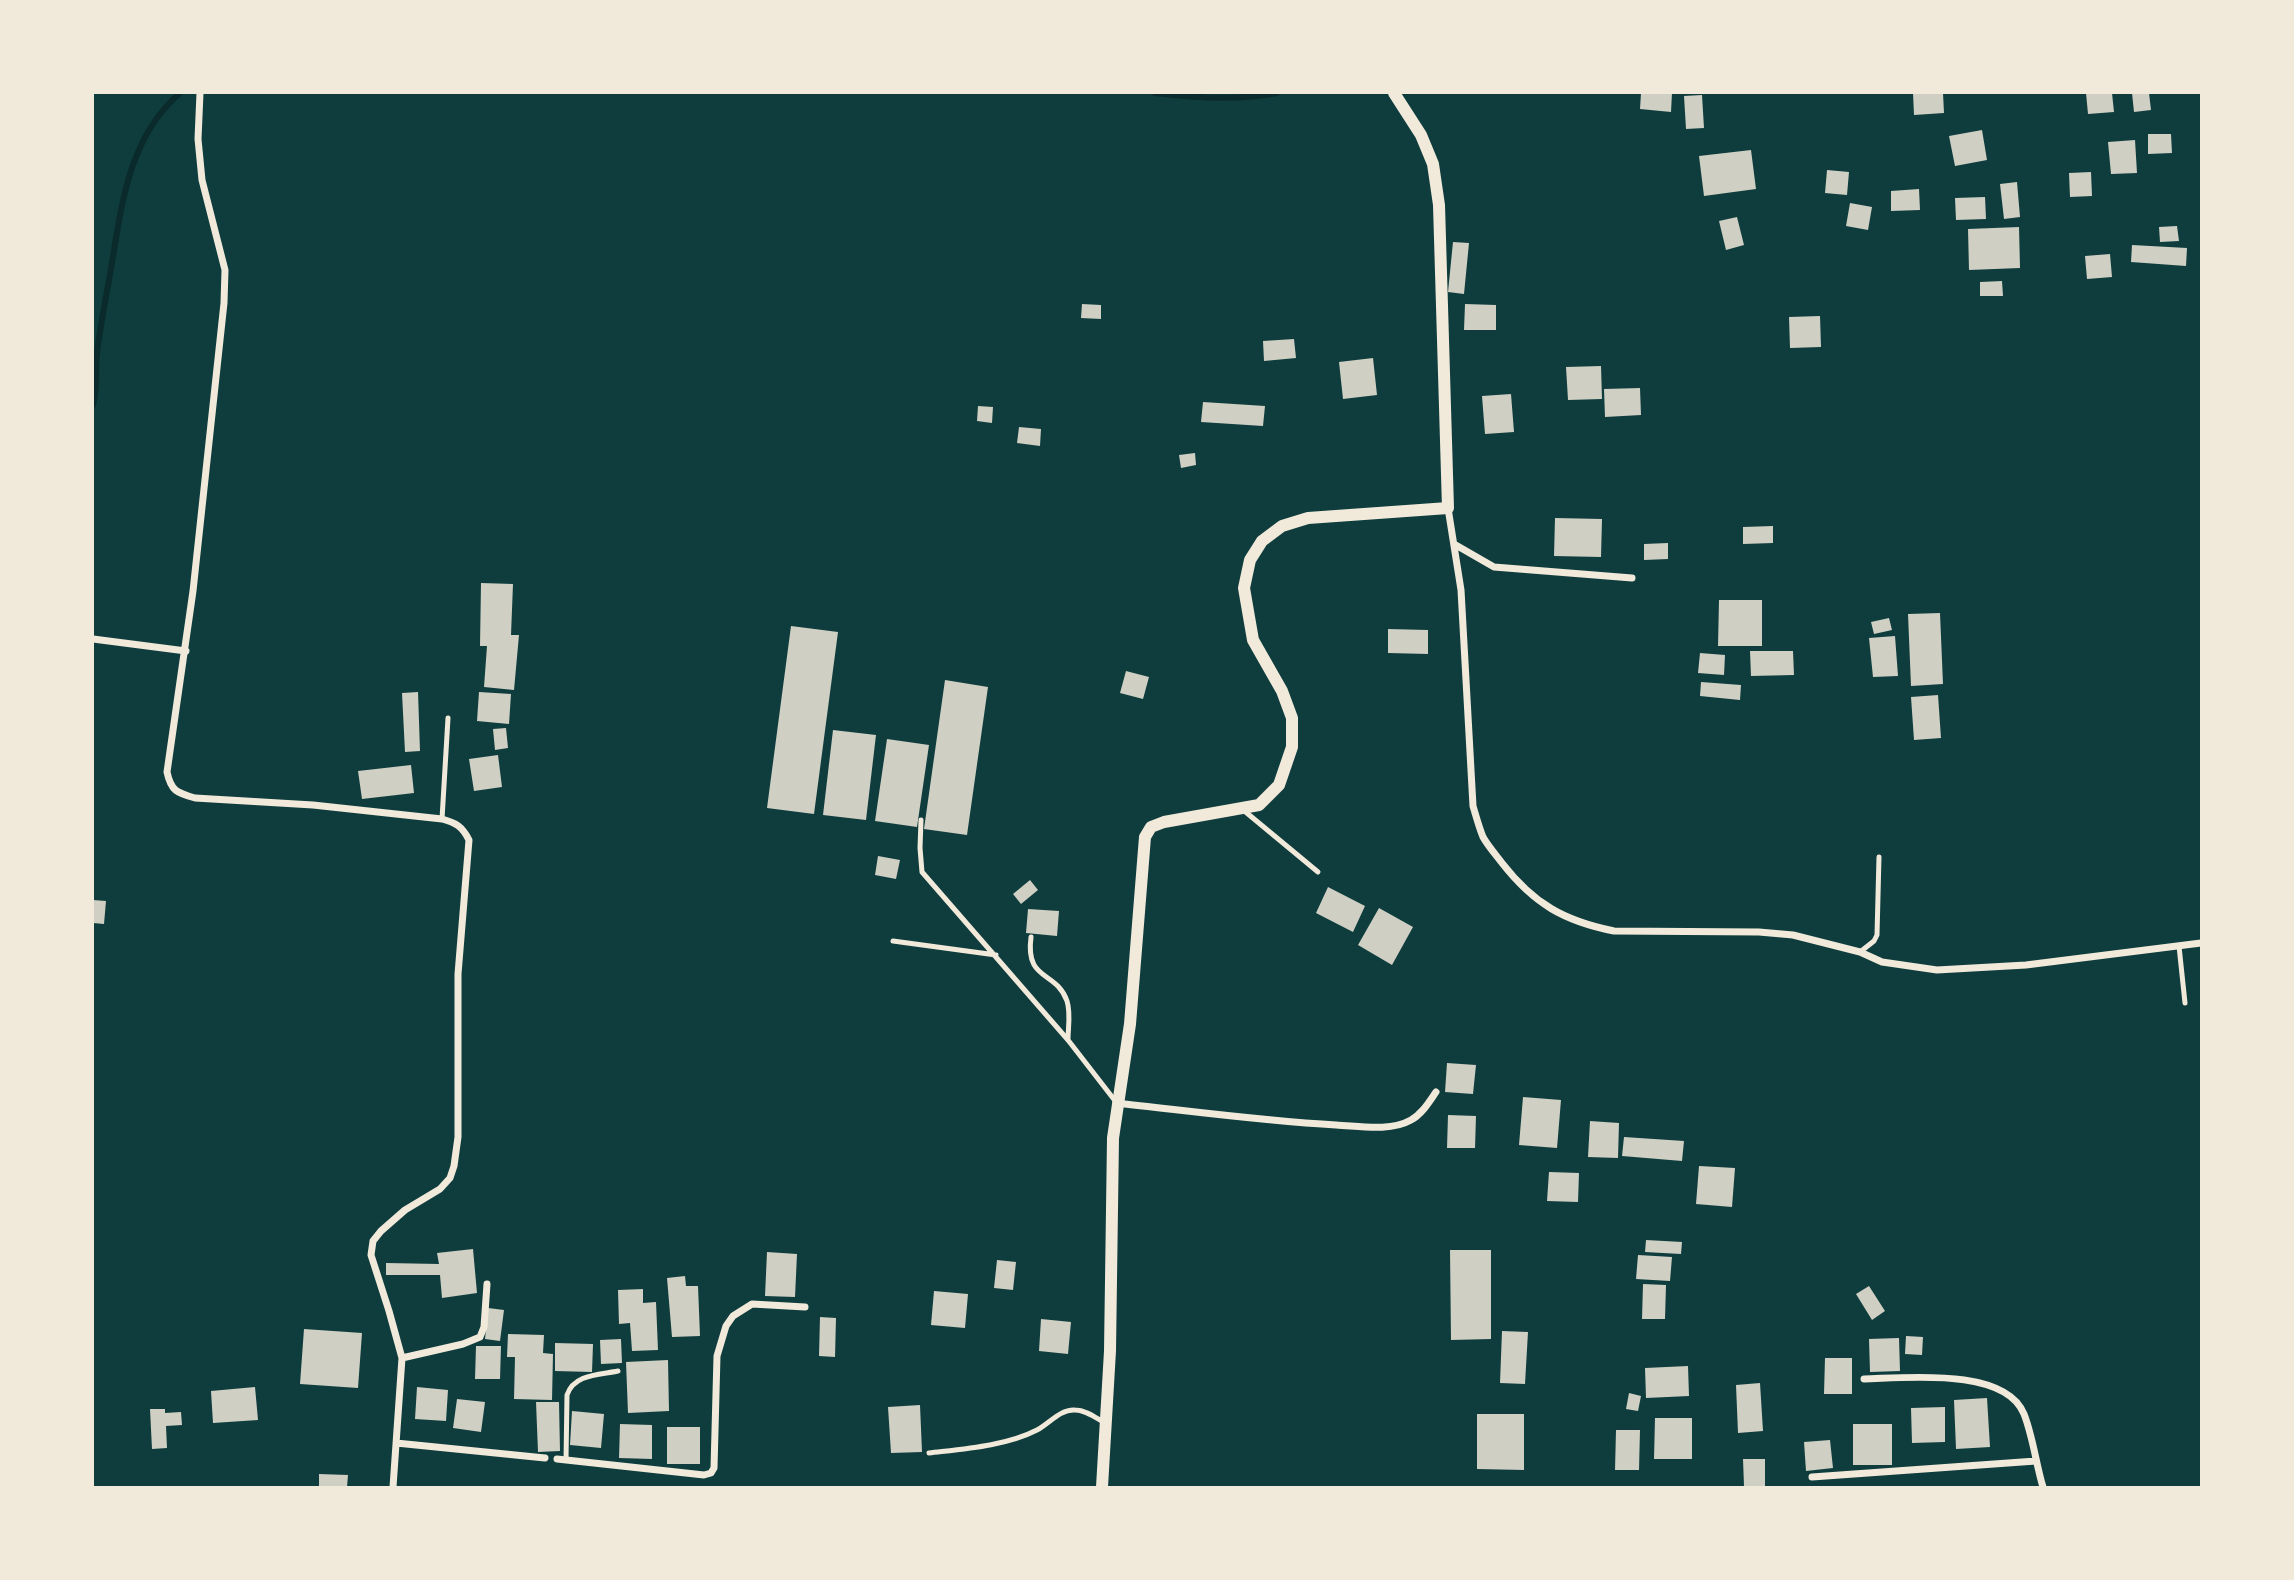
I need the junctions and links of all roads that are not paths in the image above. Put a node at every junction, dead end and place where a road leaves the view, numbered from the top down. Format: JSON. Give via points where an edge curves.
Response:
{"nodes":[{"id":1,"x":200,"y":93,"type":"edge"},
{"id":2,"x":1394,"y":93,"type":"edge"},
{"id":3,"x":1448,"y":508,"type":"junction"},
{"id":4,"x":1454,"y":544,"type":"junction"},
{"id":5,"x":1632,"y":578,"type":"dead end"},
{"id":6,"x":93,"y":639,"type":"edge"},
{"id":7,"x":186,"y":652,"type":"junction"},
{"id":8,"x":448,"y":718,"type":"dead end"},
{"id":9,"x":1242,"y":809,"type":"junction"},
{"id":10,"x":442,"y":819,"type":"junction"},
{"id":11,"x":921,"y":820,"type":"dead end"},
{"id":12,"x":1879,"y":857,"type":"dead end"},
{"id":13,"x":1318,"y":872,"type":"dead end"},
{"id":14,"x":1031,"y":937,"type":"dead end"},
{"id":15,"x":893,"y":941,"type":"dead end"},
{"id":16,"x":2201,"y":943,"type":"edge"},
{"id":17,"x":2179,"y":946,"type":"junction"},
{"id":18,"x":1860,"y":952,"type":"junction"},
{"id":19,"x":996,"y":955,"type":"junction"},
{"id":20,"x":2185,"y":1003,"type":"dead end"},
{"id":21,"x":1068,"y":1040,"type":"junction"},
{"id":22,"x":1436,"y":1092,"type":"dead end"},
{"id":23,"x":1116,"y":1102,"type":"junction"},
{"id":24,"x":487,"y":1284,"type":"dead end"},
{"id":25,"x":805,"y":1307,"type":"dead end"},
{"id":26,"x":402,"y":1358,"type":"junction"},
{"id":27,"x":618,"y":1371,"type":"dead end"},
{"id":28,"x":1864,"y":1379,"type":"dead end"},
{"id":29,"x":1105,"y":1423,"type":"junction"},
{"id":30,"x":396,"y":1443,"type":"junction"},
{"id":31,"x":929,"y":1453,"type":"dead end"},
{"id":32,"x":545,"y":1458,"type":"dead end"},
{"id":33,"x":561,"y":1460,"type":"joint"},
{"id":34,"x":2036,"y":1461,"type":"junction"},
{"id":35,"x":1812,"y":1477,"type":"dead end"},
{"id":36,"x":393,"y":1487,"type":"edge"},
{"id":37,"x":1102,"y":1487,"type":"edge"},
{"id":38,"x":2043,"y":1487,"type":"edge"}],
"edges":[{"from":1,"to":7,"type":"street","via":[[202,180],[225,270]]},
{"from":2,"to":3,"type":"street","via":[[1433,164],[1439,205]]},
{"from":3,"to":4,"type":"street"},
{"from":3,"to":9,"type":"street","via":[[1308,517],[1282,526],[1262,541],[1250,560],[1244,588],[1253,640],[1292,718],[1292,747],[1279,785],[1259,805]]},
{"from":4,"to":5,"type":"street","via":[[1494,567]]},
{"from":4,"to":18,"type":"street","via":[[1461,590],[1473,806],[1484,839],[1520,886],[1561,916],[1614,931],[1759,932],[1793,935]]},
{"from":6,"to":7,"type":"street"},
{"from":7,"to":10,"type":"street","via":[[167,772],[170,785],[180,794],[195,799],[313,805]]},
{"from":8,"to":10,"type":"lane"},
{"from":9,"to":13,"type":"lane"},
{"from":9,"to":23,"type":"street","via":[[1164,822],[1151,827],[1144,837],[1130,1024]]},
{"from":10,"to":26,"type":"street","via":[[457,823],[469,840],[458,974],[458,1137],[450,1178],[381,1231],[370,1255]]},
{"from":11,"to":19,"type":"lane","via":[[922,872]]},
{"from":12,"to":18,"type":"lane","via":[[1877,935]]},
{"from":14,"to":21,"type":"lane","via":[[1033,966],[1066,1001]]},
{"from":15,"to":19,"type":"lane"},
{"from":16,"to":17,"type":"street"},
{"from":17,"to":18,"type":"street","via":[[2026,965],[1948,969],[1882,962]]},
{"from":17,"to":20,"type":"lane"},
{"from":19,"to":21,"type":"lane"},
{"from":21,"to":23,"type":"lane"},
{"from":22,"to":23,"type":"street","via":[[1410,1121],[1374,1127]]},
{"from":23,"to":29,"type":"street"},
{"from":24,"to":26,"type":"street","via":[[480,1337]]},
{"from":25,"to":33,"type":"street","via":[[752,1304],[726,1326],[717,1356],[711,1473]]},
{"from":26,"to":30,"type":"street"},
{"from":27,"to":33,"type":"lane","via":[[580,1379],[570,1388]]},
{"from":28,"to":34,"type":"street","via":[[1937,1378],[1983,1383],[2000,1390],[2024,1413]]},
{"from":29,"to":31,"type":"lane","via":[[1071,1410],[1034,1432],[975,1448]]},
{"from":29,"to":37,"type":"street"},
{"from":30,"to":32,"type":"street"},
{"from":30,"to":36,"type":"street"},
{"from":34,"to":35,"type":"street"},
{"from":34,"to":38,"type":"street"}]}
